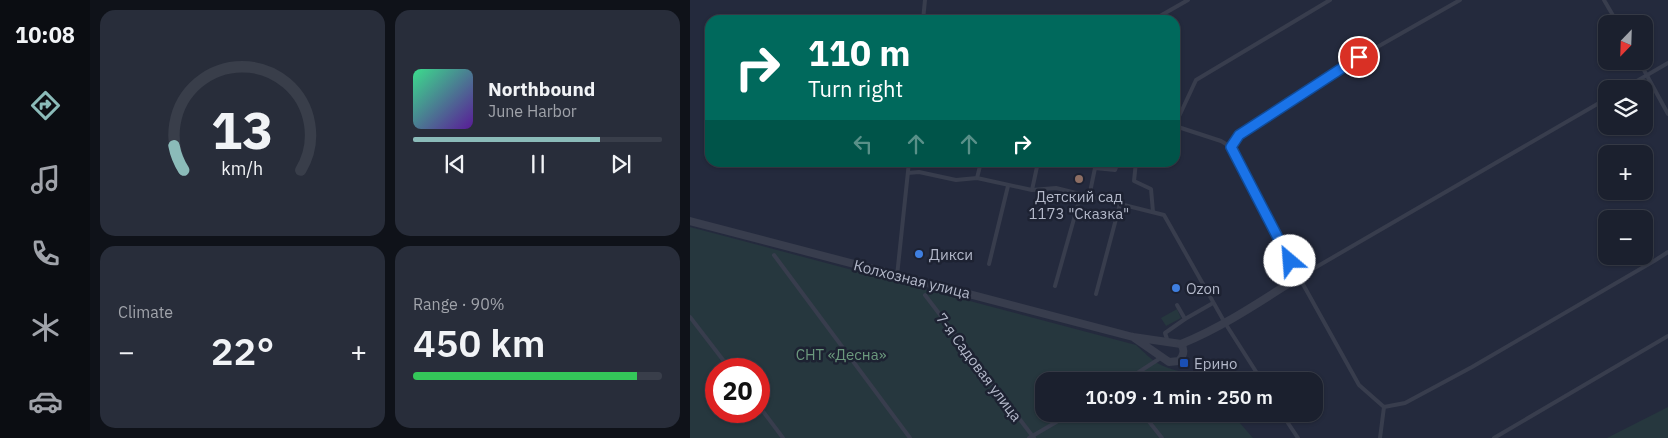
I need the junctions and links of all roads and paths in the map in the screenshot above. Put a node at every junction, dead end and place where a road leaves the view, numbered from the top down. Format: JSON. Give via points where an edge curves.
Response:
{"nodes":[{"id":1,"x":925,"y":0,"type":"edge"},
{"id":2,"x":1188,"y":0,"type":"edge"},
{"id":3,"x":1330,"y":0,"type":"edge"},
{"id":4,"x":1460,"y":0,"type":"edge"},
{"id":5,"x":1604,"y":0,"type":"edge"},
{"id":6,"x":924,"y":15,"type":"edge"},
{"id":7,"x":1162,"y":15,"type":"edge"},
{"id":8,"x":1613,"y":15,"type":"edge"},
{"id":9,"x":1668,"y":63,"type":"edge"},
{"id":10,"x":1644,"y":70,"type":"edge"},
{"id":11,"x":1647,"y":75,"type":"junction"},
{"id":12,"x":1638,"y":80,"type":"edge"},
{"id":13,"x":1598,"y":104,"type":"edge"},
{"id":14,"x":1180,"y":114,"type":"edge"},
{"id":15,"x":1668,"y":114,"type":"edge"},
{"id":16,"x":1180,"y":127,"type":"edge"},
{"id":17,"x":1231,"y":147,"type":"junction"},
{"id":18,"x":909,"y":167,"type":"edge"},
{"id":19,"x":980,"y":167,"type":"edge"},
{"id":20,"x":1037,"y":167,"type":"edge"},
{"id":21,"x":1117,"y":167,"type":"edge"},
{"id":22,"x":1135,"y":167,"type":"edge"},
{"id":23,"x":908,"y":173,"type":"junction"},
{"id":24,"x":977,"y":178,"type":"junction"},
{"id":25,"x":1008,"y":186,"type":"junction"},
{"id":26,"x":1032,"y":190,"type":"junction"},
{"id":27,"x":1081,"y":194,"type":"junction"},
{"id":28,"x":1089,"y":197,"type":"junction"},
{"id":29,"x":1120,"y":204,"type":"junction"},
{"id":30,"x":1153,"y":212,"type":"junction"},
{"id":31,"x":690,"y":221,"type":"edge"},
{"id":32,"x":1668,"y":252,"type":"edge"},
{"id":33,"x":774,"y":255,"type":"dead end"},
{"id":34,"x":990,"y":264,"type":"dead end"},
{"id":35,"x":897,"y":276,"type":"junction"},
{"id":36,"x":1299,"y":278,"type":"junction"},
{"id":37,"x":1054,"y":286,"type":"dead end"},
{"id":38,"x":1096,"y":294,"type":"dead end"},
{"id":39,"x":925,"y":295,"type":"dead end"},
{"id":40,"x":1213,"y":303,"type":"junction"},
{"id":41,"x":1177,"y":305,"type":"dead end"},
{"id":42,"x":690,"y":317,"type":"edge"},
{"id":43,"x":1185,"y":319,"type":"junction"},
{"id":44,"x":1225,"y":323,"type":"junction"},
{"id":45,"x":1668,"y":336,"type":"edge"},
{"id":46,"x":1134,"y":337,"type":"junction"},
{"id":47,"x":1168,"y":342,"type":"junction"},
{"id":48,"x":1181,"y":344,"type":"junction"},
{"id":49,"x":1162,"y":357,"type":"junction"},
{"id":50,"x":722,"y":358,"type":"edge"},
{"id":51,"x":1139,"y":372,"type":"edge"},
{"id":52,"x":1256,"y":372,"type":"edge"},
{"id":53,"x":1384,"y":406,"type":"junction"},
{"id":54,"x":770,"y":421,"type":"edge"},
{"id":55,"x":1056,"y":422,"type":"edge"},
{"id":56,"x":1149,"y":422,"type":"edge"},
{"id":57,"x":1287,"y":422,"type":"edge"},
{"id":58,"x":1031,"y":437,"type":"edge"},
{"id":59,"x":783,"y":438,"type":"edge"},
{"id":60,"x":910,"y":438,"type":"edge"},
{"id":61,"x":1162,"y":438,"type":"edge"},
{"id":62,"x":1298,"y":438,"type":"edge"},
{"id":63,"x":1380,"y":438,"type":"edge"},
{"id":64,"x":1494,"y":438,"type":"edge"}],
"edges":[{"from":1,"to":6,"type":"lane"},
{"from":2,"to":7,"type":"lane"},
{"from":3,"to":14,"type":"lane","via":[[1196,80]]},
{"from":4,"to":17,"type":"lane","via":[[1342,67],[1239,135]]},
{"from":5,"to":8,"type":"lane"},
{"from":9,"to":11,"type":"lane"},
{"from":10,"to":11,"type":"lane"},
{"from":11,"to":12,"type":"lane"},
{"from":11,"to":15,"type":"lane"},
{"from":13,"to":36,"type":"lane"},
{"from":16,"to":17,"type":"lane"},
{"from":17,"to":36,"type":"lane"},
{"from":18,"to":23,"type":"lane"},
{"from":19,"to":24,"type":"lane"},
{"from":20,"to":26,"type":"lane"},
{"from":21,"to":28,"type":"lane","via":[[1116,170],[1095,168]]},
{"from":22,"to":30,"type":"lane","via":[[1134,181],[1151,190]]},
{"from":23,"to":24,"type":"lane","via":[[920,172],[956,180]]},
{"from":23,"to":35,"type":"lane"},
{"from":24,"to":25,"type":"lane"},
{"from":25,"to":26,"type":"lane"},
{"from":25,"to":34,"type":"lane"},
{"from":26,"to":27,"type":"lane","via":[[1056,188]]},
{"from":27,"to":28,"type":"lane"},
{"from":27,"to":37,"type":"lane"},
{"from":28,"to":29,"type":"lane"},
{"from":29,"to":30,"type":"lane"},
{"from":29,"to":38,"type":"lane"},
{"from":30,"to":40,"type":"lane","via":[[1164,215]]},
{"from":31,"to":35,"type":"street","name":"Колхозная улица"},
{"from":32,"to":53,"type":"lane","via":[[1405,403]]},
{"from":33,"to":60,"type":"lane"},
{"from":35,"to":46,"type":"street","name":"Колхозная улица"},
{"from":36,"to":44,"type":"street"},
{"from":36,"to":53,"type":"lane","via":[[1359,385]]},
{"from":39,"to":58,"type":"lane","name":"7-я Садовая улица"},
{"from":40,"to":43,"type":"lane"},
{"from":40,"to":44,"type":"lane"},
{"from":41,"to":43,"type":"lane"},
{"from":42,"to":50,"type":"lane"},
{"from":43,"to":47,"type":"lane","via":[[1165,333]]},
{"from":44,"to":48,"type":"street"},
{"from":44,"to":52,"type":"lane"},
{"from":45,"to":64,"type":"lane"},
{"from":46,"to":47,"type":"street","name":"Колхозная улица"},
{"from":46,"to":49,"type":"street","name":"Колхозная улица"},
{"from":47,"to":48,"type":"street","name":"Колхозная улица"},
{"from":48,"to":49,"type":"street","via":[[1184,353],[1179,361],[1169,362]]},
{"from":49,"to":51,"type":"lane"},
{"from":53,"to":63,"type":"lane"},
{"from":54,"to":59,"type":"lane"},
{"from":55,"to":58,"type":"lane"},
{"from":56,"to":61,"type":"lane"},
{"from":57,"to":62,"type":"lane"}]}
